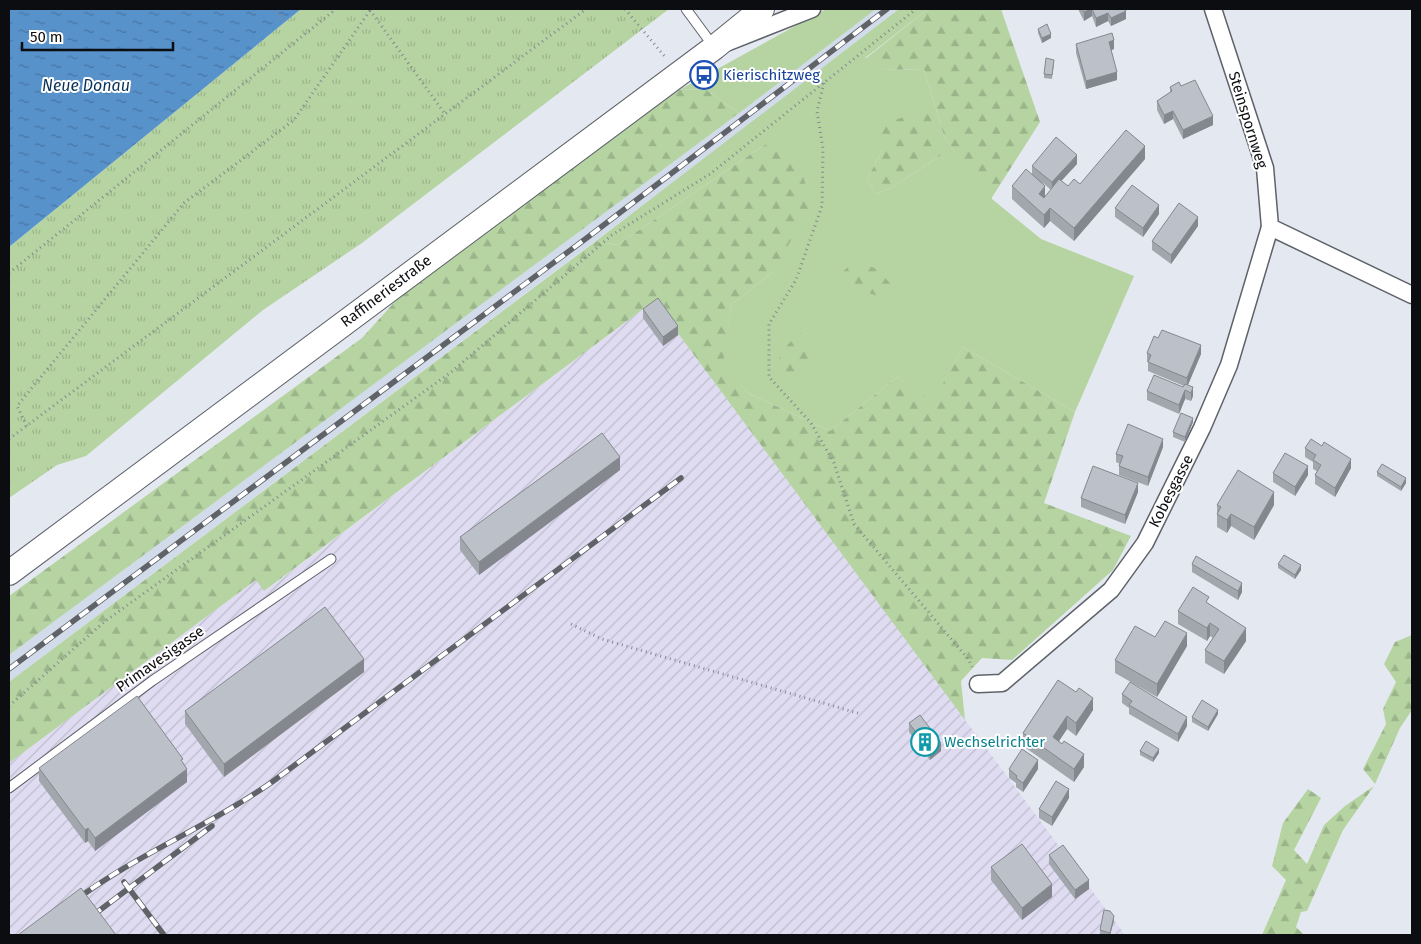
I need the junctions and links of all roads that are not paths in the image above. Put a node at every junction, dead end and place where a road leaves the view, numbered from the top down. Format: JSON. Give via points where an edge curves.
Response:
{"nodes":[{"id":1,"x":686,"y":9,"type":"edge"},
{"id":2,"x":762,"y":9,"type":"edge"},
{"id":3,"x":812,"y":9,"type":"edge"},
{"id":4,"x":1213,"y":9,"type":"edge"},
{"id":5,"x":715,"y":47,"type":"junction"},
{"id":6,"x":1270,"y":227,"type":"junction"},
{"id":7,"x":1412,"y":294,"type":"edge"},
{"id":8,"x":331,"y":559,"type":"dead end"},
{"id":9,"x":9,"y":573,"type":"edge"},
{"id":10,"x":978,"y":684,"type":"road end"},
{"id":11,"x":9,"y":788,"type":"edge"}],
"edges":[{"from":1,"to":5,"type":"lane"},
{"from":2,"to":5,"type":"main road","name":"Raffineriestraße"},
{"from":3,"to":5,"type":"street"},
{"from":4,"to":6,"type":"street","name":"Steinspornweg","via":[[1265,168]]},
{"from":5,"to":9,"type":"main road","name":"Raffineriestraße"},
{"from":6,"to":7,"type":"street"},
{"from":6,"to":10,"type":"street","name":"Kobesgasse","via":[[1230,366],[1144,543],[1111,590],[1002,684]]},
{"from":8,"to":11,"type":"lane","name":"Primavesigasse","via":[[152,681]]}]}
